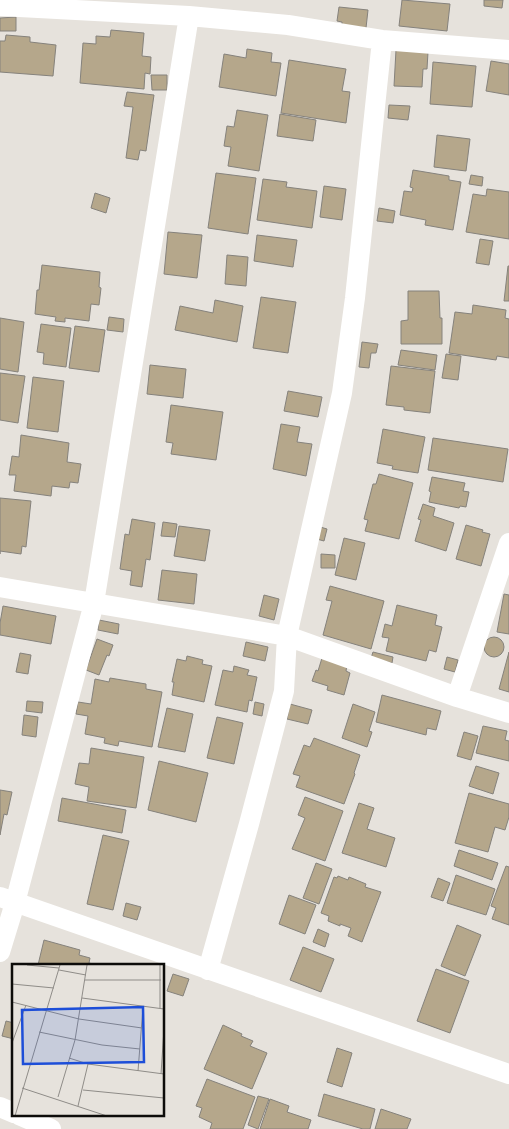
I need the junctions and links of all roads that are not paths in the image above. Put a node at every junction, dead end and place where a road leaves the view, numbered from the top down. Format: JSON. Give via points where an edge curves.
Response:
{"nodes":[{"id":1,"x":0,"y":6,"type":"edge"},
{"id":2,"x":188,"y":16,"type":"junction"},
{"id":3,"x":382,"y":40,"type":"junction"},
{"id":4,"x":509,"y":50,"type":"edge"},
{"id":5,"x":509,"y":543,"type":"edge"},
{"id":6,"x":0,"y":587,"type":"edge"},
{"id":7,"x":94,"y":603,"type":"junction"},
{"id":8,"x":287,"y":636,"type":"junction"},
{"id":9,"x":457,"y":697,"type":"junction"},
{"id":10,"x":509,"y":713,"type":"edge"},
{"id":11,"x":7,"y":900,"type":"edge"},
{"id":12,"x":0,"y":952,"type":"edge"},
{"id":13,"x":208,"y":970,"type":"junction"},
{"id":14,"x":509,"y":1074,"type":"edge"},
{"id":15,"x":0,"y":1107,"type":"edge"},
{"id":16,"x":12,"y":1112,"type":"edge"},
{"id":17,"x":21,"y":1116,"type":"edge"},
{"id":18,"x":51,"y":1129,"type":"edge"}],
"edges":[{"from":1,"to":2,"type":"street"},
{"from":2,"to":3,"type":"street"},
{"from":2,"to":7,"type":"street"},
{"from":3,"to":4,"type":"street"},
{"from":3,"to":8,"type":"street","via":[[342,392]]},
{"from":5,"to":9,"type":"street"},
{"from":6,"to":7,"type":"street"},
{"from":7,"to":8,"type":"street"},
{"from":7,"to":11,"type":"street"},
{"from":8,"to":9,"type":"street"},
{"from":8,"to":13,"type":"street","via":[[284,691]]},
{"from":9,"to":10,"type":"street"},
{"from":11,"to":12,"type":"street"},
{"from":11,"to":13,"type":"street"},
{"from":13,"to":14,"type":"street"},
{"from":15,"to":16,"type":"street"},
{"from":17,"to":18,"type":"street"}]}
